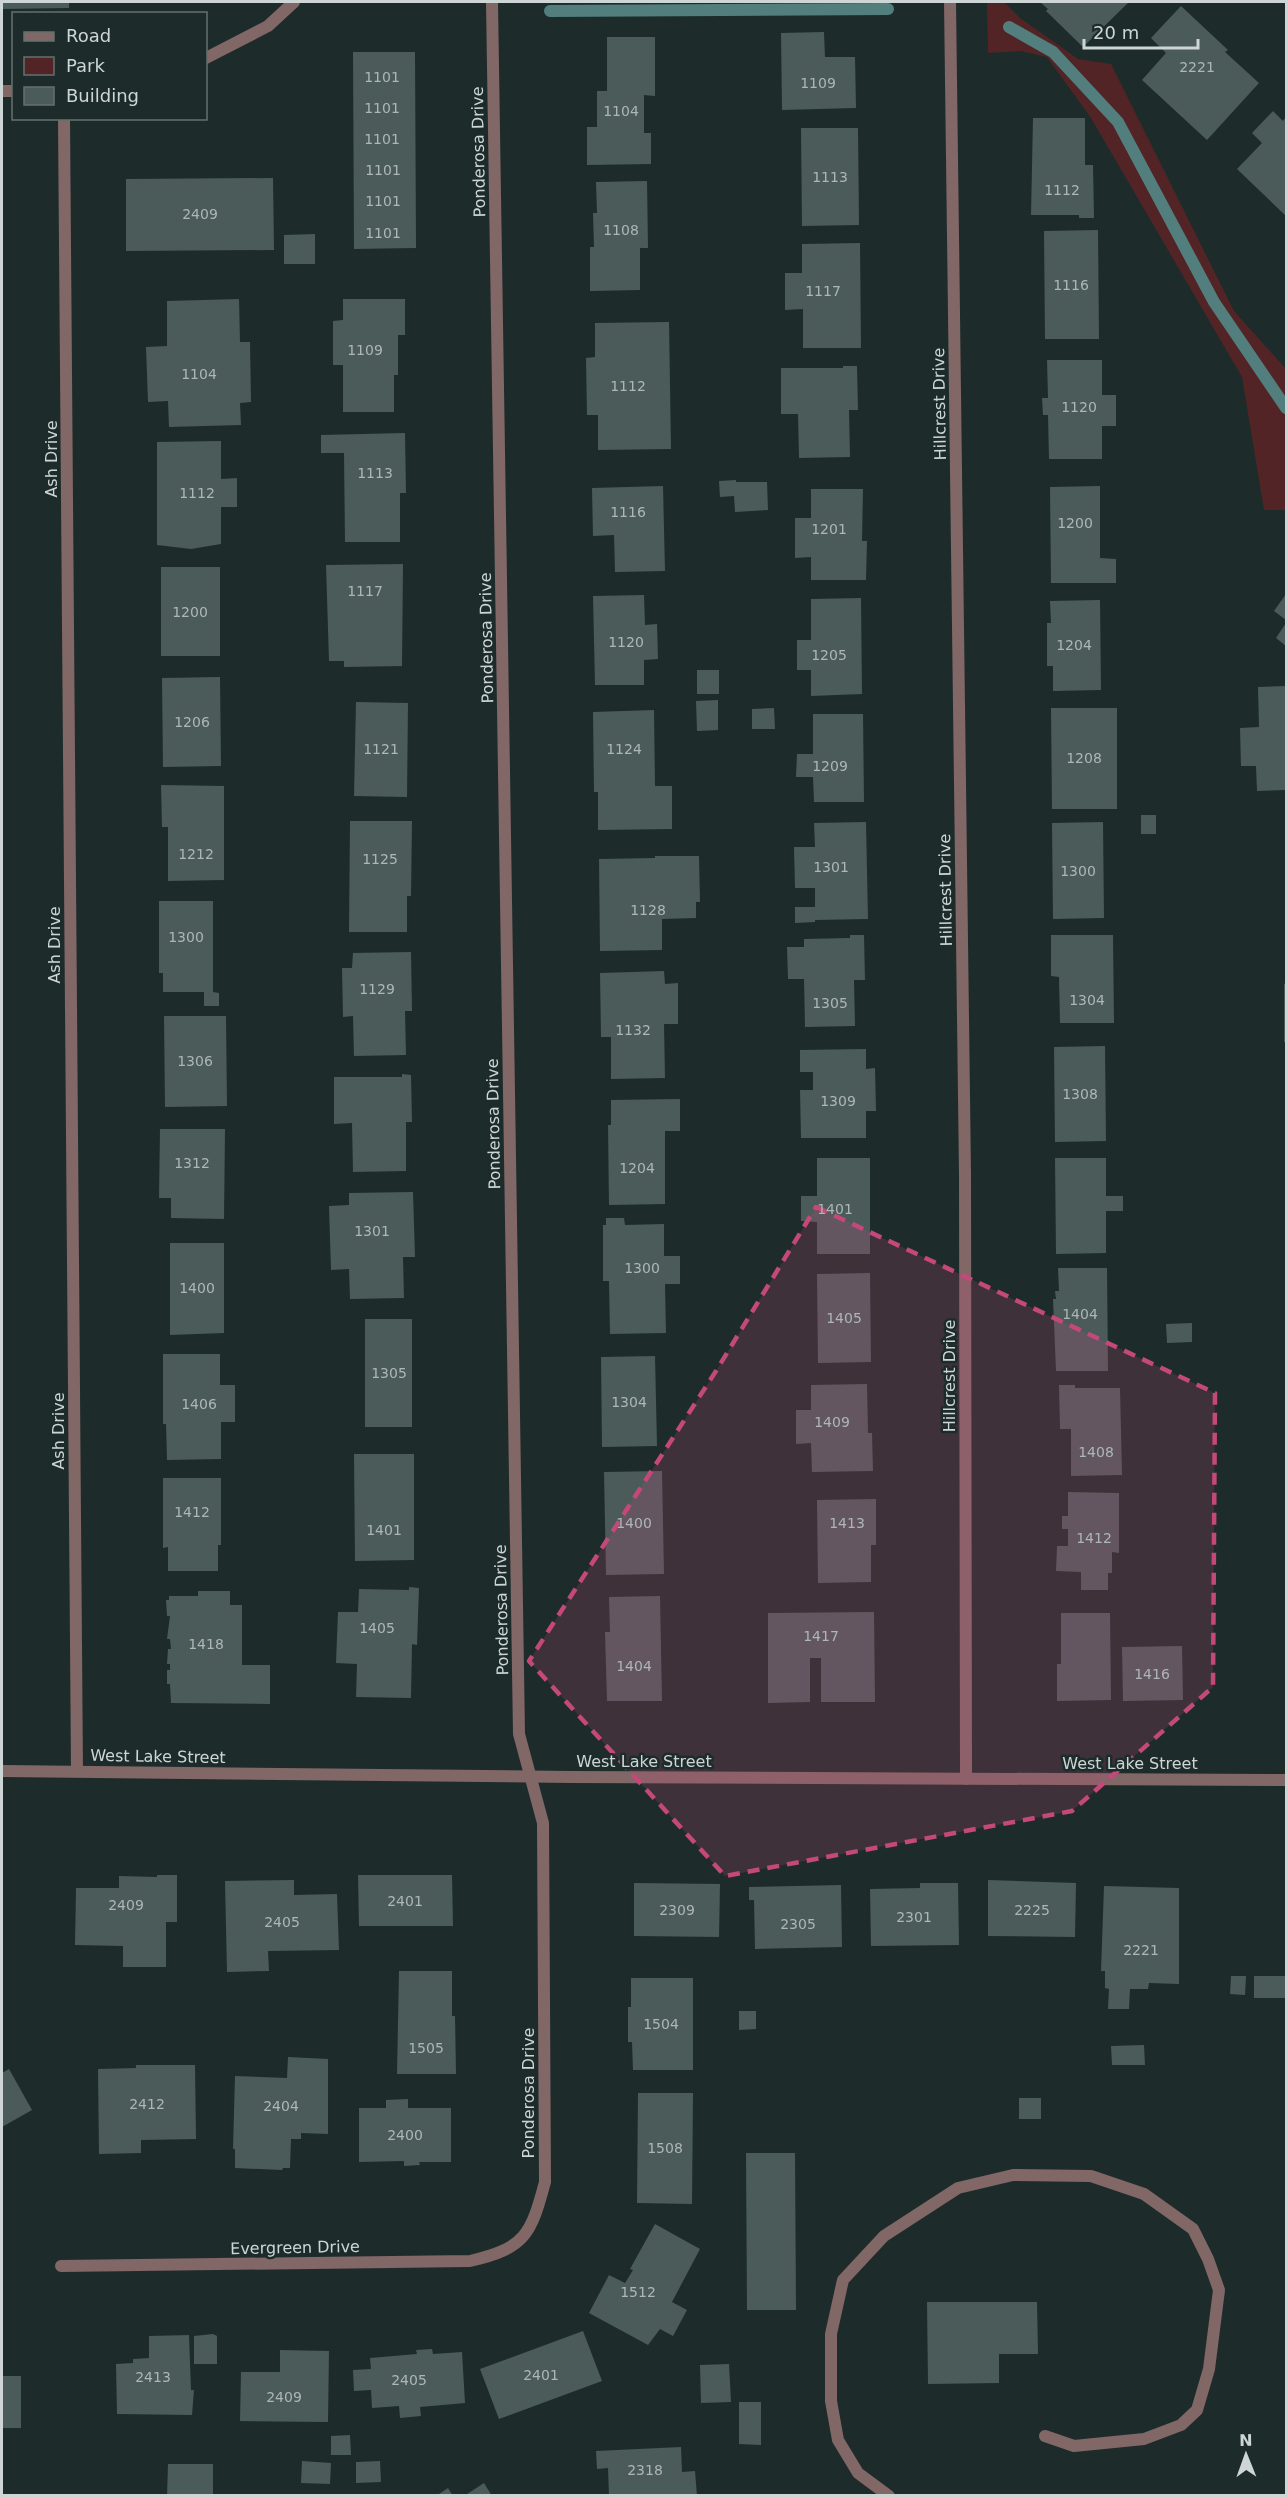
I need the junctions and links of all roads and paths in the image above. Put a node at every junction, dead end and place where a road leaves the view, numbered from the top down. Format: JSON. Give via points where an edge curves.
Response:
{"nodes":[{"id":1,"x":294,"y":2,"type":"edge"},
{"id":2,"x":492,"y":2,"type":"edge"},
{"id":3,"x":950,"y":2,"type":"edge"},
{"id":4,"x":207,"y":57,"type":"edge"},
{"id":5,"x":64,"y":120,"type":"edge"},
{"id":6,"x":77,"y":1771,"type":"junction"},
{"id":7,"x":2,"y":1772,"type":"edge"},
{"id":8,"x":531,"y":1777,"type":"junction"},
{"id":9,"x":966,"y":1779,"type":"junction"},
{"id":10,"x":1287,"y":1780,"type":"edge"},
{"id":11,"x":523,"y":2239,"type":"joint"},
{"id":12,"x":62,"y":2266,"type":"dead end"},
{"id":13,"x":1045,"y":2436,"type":"dead end"},
{"id":14,"x":889,"y":2496,"type":"edge"}],
"edges":[{"from":1,"to":4,"type":"street","via":[[268,26]]},
{"from":2,"to":8,"type":"street","name":"Ponderosa Drive","via":[[519,1734]]},
{"from":3,"to":9,"type":"street","name":"Hillcrest Drive","via":[[965,1174]]},
{"from":5,"to":6,"type":"street","name":"Ash Drive"},
{"from":6,"to":7,"type":"street","name":"West Lake Street"},
{"from":6,"to":8,"type":"street","name":"West Lake Street"},
{"from":8,"to":9,"type":"street","name":"West Lake Street"},
{"from":8,"to":11,"type":"street","name":"Ponderosa Drive","via":[[543,1823],[545,2182],[536,2216]]},
{"from":9,"to":10,"type":"street","name":"West Lake Street"},
{"from":11,"to":12,"type":"street","name":"Evergreen Drive","via":[[497,2254],[470,2260]]},
{"from":13,"to":14,"type":"street","via":[[1074,2445],[1144,2439],[1181,2425],[1197,2410],[1209,2369],[1219,2289],[1193,2229],[1144,2194],[1091,2176],[1013,2175],[958,2188],[884,2236],[843,2280],[831,2334],[831,2401],[838,2440],[858,2474]]}]}
